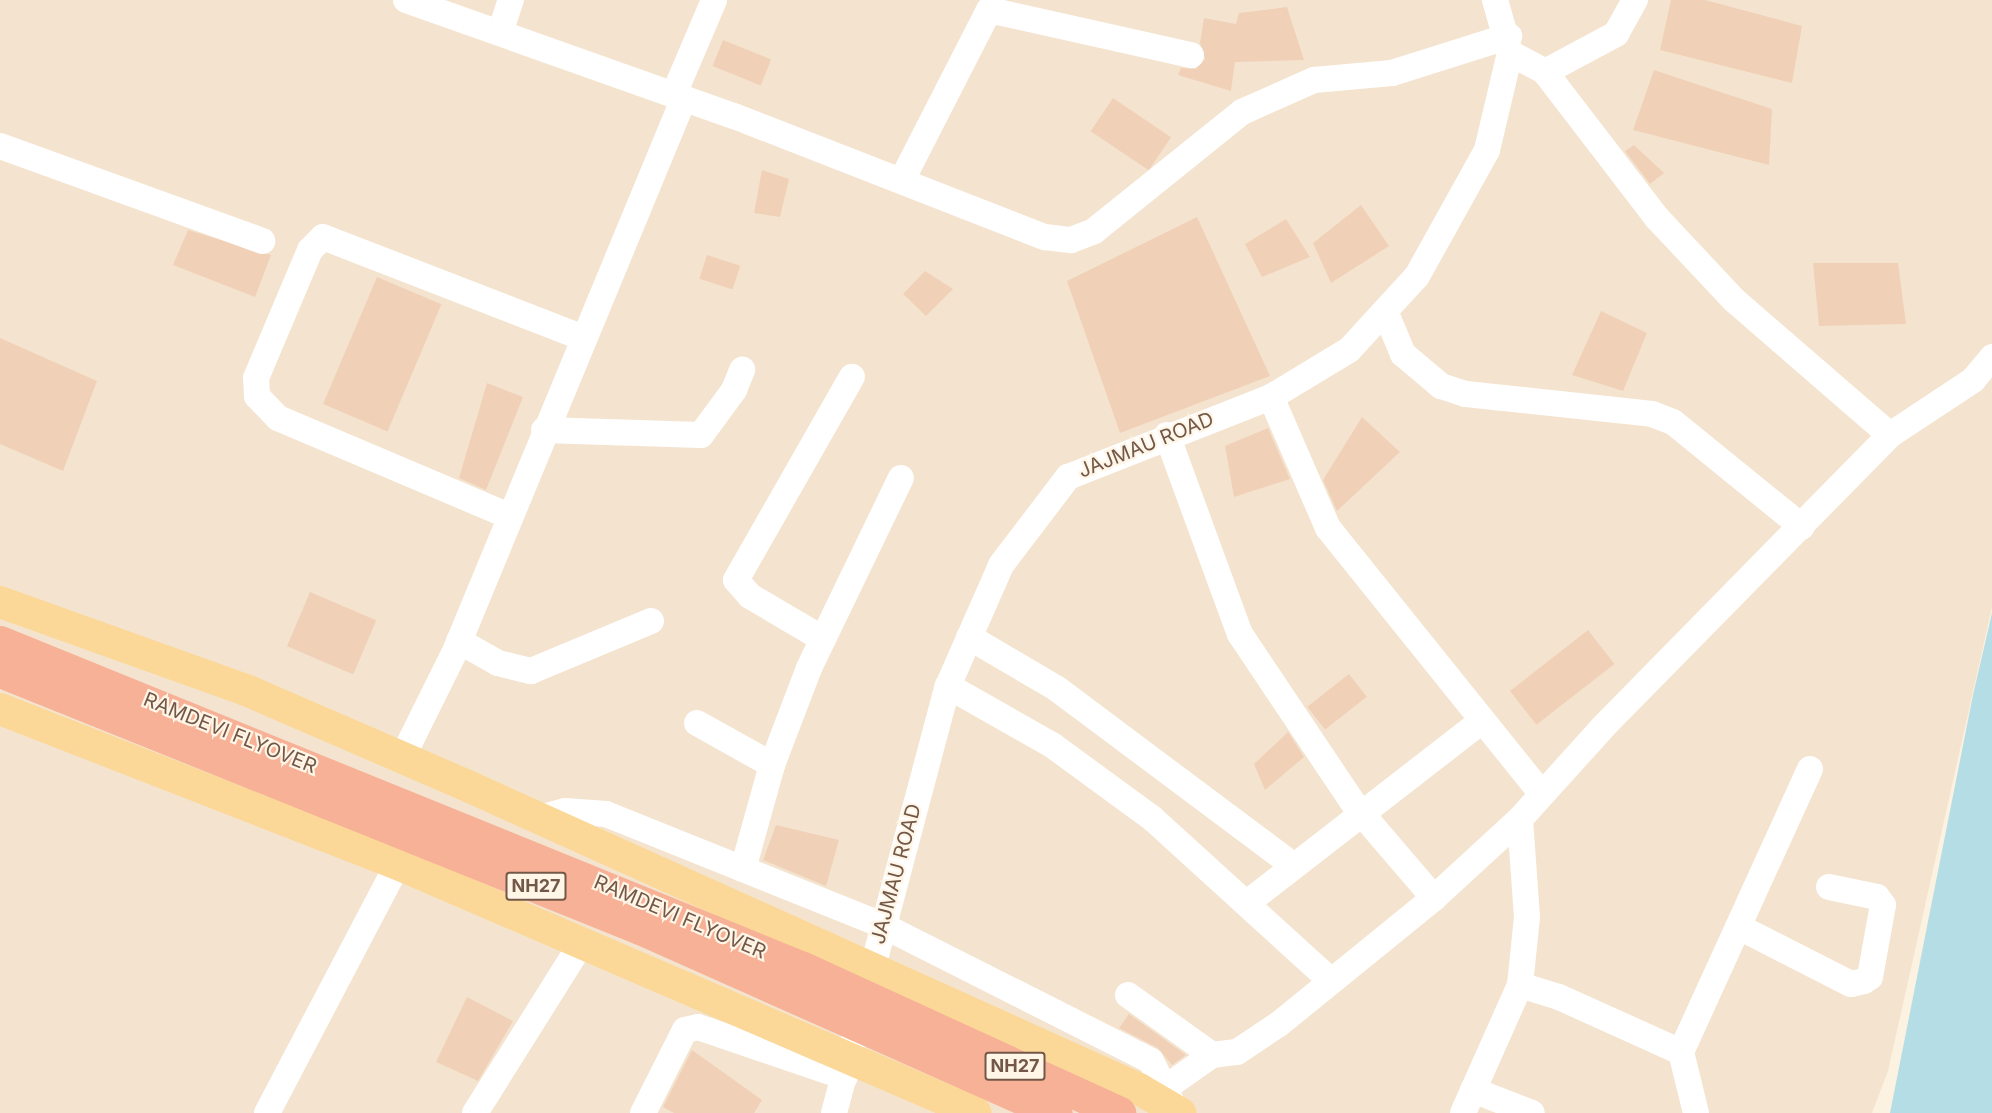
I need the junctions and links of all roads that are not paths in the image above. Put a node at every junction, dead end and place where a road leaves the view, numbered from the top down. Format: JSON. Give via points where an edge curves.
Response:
{"nodes":[{"id":1,"x":406,"y":0,"type":"edge"},
{"id":2,"x":511,"y":0,"type":"edge"},
{"id":3,"x":714,"y":0,"type":"edge"},
{"id":4,"x":1495,"y":0,"type":"edge"},
{"id":5,"x":1635,"y":0,"type":"edge"},
{"id":6,"x":500,"y":33,"type":"junction"},
{"id":7,"x":1510,"y":44,"type":"junction"},
{"id":8,"x":1191,"y":55,"type":"dead end"},
{"id":9,"x":1545,"y":72,"type":"junction"},
{"id":10,"x":679,"y":96,"type":"junction"},
{"id":11,"x":0,"y":146,"type":"edge"},
{"id":12,"x":902,"y":180,"type":"junction"},
{"id":13,"x":262,"y":241,"type":"dead end"},
{"id":14,"x":1385,"y":311,"type":"junction"},
{"id":15,"x":581,"y":338,"type":"junction"},
{"id":16,"x":1992,"y":357,"type":"edge"},
{"id":17,"x":742,"y":370,"type":"dead end"},
{"id":18,"x":852,"y":377,"type":"dead end"},
{"id":19,"x":1271,"y":397,"type":"junction"},
{"id":20,"x":544,"y":430,"type":"junction"},
{"id":21,"x":1167,"y":435,"type":"junction"},
{"id":22,"x":1890,"y":435,"type":"junction"},
{"id":23,"x":901,"y":478,"type":"dead end"},
{"id":24,"x":509,"y":516,"type":"junction"},
{"id":25,"x":1802,"y":526,"type":"junction"},
{"id":26,"x":0,"y":602,"type":"edge"},
{"id":27,"x":651,"y":621,"type":"dead end"},
{"id":28,"x":969,"y":637,"type":"junction"},
{"id":29,"x":823,"y":639,"type":"junction"},
{"id":30,"x":459,"y":641,"type":"junction"},
{"id":31,"x":0,"y":642,"type":"edge"},
{"id":32,"x":0,"y":671,"type":"edge"},
{"id":33,"x":948,"y":686,"type":"junction"},
{"id":34,"x":0,"y":709,"type":"edge"},
{"id":35,"x":1482,"y":722,"type":"junction"},
{"id":36,"x":697,"y":723,"type":"dead end"},
{"id":37,"x":402,"y":758,"type":"junction"},
{"id":38,"x":772,"y":765,"type":"junction"},
{"id":39,"x":1810,"y":769,"type":"dead end"},
{"id":40,"x":1542,"y":794,"type":"junction"},
{"id":41,"x":1362,"y":815,"type":"junction"},
{"id":42,"x":539,"y":818,"type":"junction"},
{"id":43,"x":1520,"y":819,"type":"junction"},
{"id":44,"x":398,"y":864,"type":"junction"},
{"id":45,"x":1294,"y":866,"type":"junction"},
{"id":46,"x":742,"y":869,"type":"junction"},
{"id":47,"x":1829,"y":887,"type":"dead end"},
{"id":48,"x":1434,"y":898,"type":"junction"},
{"id":49,"x":1247,"y":903,"type":"junction"},
{"id":50,"x":882,"y":925,"type":"junction"},
{"id":51,"x":1741,"y":928,"type":"junction"},
{"id":52,"x":581,"y":944,"type":"junction"},
{"id":53,"x":1329,"y":979,"type":"junction"},
{"id":54,"x":1520,"y":985,"type":"junction"},
{"id":55,"x":1128,"y":996,"type":"dead end"},
{"id":56,"x":906,"y":1032,"type":"junction"},
{"id":57,"x":1681,"y":1052,"type":"junction"},
{"id":58,"x":1212,"y":1054,"type":"junction"},
{"id":59,"x":848,"y":1065,"type":"junction"},
{"id":60,"x":1468,"y":1101,"type":"edge"},
{"id":61,"x":1174,"y":1102,"type":"edge"},
{"id":62,"x":267,"y":1113,"type":"edge"},
{"id":63,"x":475,"y":1113,"type":"edge"},
{"id":64,"x":643,"y":1113,"type":"edge"},
{"id":65,"x":834,"y":1113,"type":"edge"},
{"id":66,"x":975,"y":1113,"type":"edge"},
{"id":67,"x":1056,"y":1113,"type":"edge"},
{"id":68,"x":1119,"y":1113,"type":"edge"},
{"id":69,"x":1532,"y":1113,"type":"edge"},
{"id":70,"x":1696,"y":1113,"type":"edge"}],
"edges":[{"from":1,"to":6,"type":"street"},
{"from":2,"to":6,"type":"street"},
{"from":3,"to":10,"type":"street"},
{"from":4,"to":7,"type":"street"},
{"from":5,"to":9,"type":"street","via":[[1616,34]]},
{"from":6,"to":10,"type":"street"},
{"from":7,"to":9,"type":"street"},
{"from":7,"to":12,"type":"street","via":[[1392,73],[1314,80],[1242,112],[1094,231],[1071,240],[1045,237]]},
{"from":7,"to":14,"type":"street","name":"JAJMAU ROAD","via":[[1487,150],[1417,276]]},
{"from":8,"to":12,"type":"street","via":[[989,10]]},
{"from":9,"to":22,"type":"street","via":[[1657,218],[1734,300]]},
{"from":10,"to":12,"type":"street"},
{"from":10,"to":15,"type":"street"},
{"from":11,"to":13,"type":"street"},
{"from":14,"to":19,"type":"street","name":"JAJMAU ROAD","via":[[1349,350]]},
{"from":14,"to":25,"type":"street","via":[[1404,354],[1441,386],[1466,394],[1652,414],[1673,422]]},
{"from":15,"to":20,"type":"street"},
{"from":15,"to":24,"type":"street","via":[[323,237],[310,250],[256,378],[257,396],[279,418]]},
{"from":16,"to":22,"type":"street","via":[[1973,380]]},
{"from":17,"to":20,"type":"street","via":[[734,390],[700,435]]},
{"from":18,"to":29,"type":"street","via":[[736,580],[750,596]]},
{"from":19,"to":21,"type":"street","name":"JAJMAU ROAD"},
{"from":19,"to":35,"type":"street","via":[[1328,528]]},
{"from":20,"to":24,"type":"street"},
{"from":21,"to":28,"type":"street","name":"JAJMAU ROAD","via":[[1068,477],[1001,565]]},
{"from":21,"to":41,"type":"street","via":[[1240,634]]},
{"from":22,"to":25,"type":"street"},
{"from":23,"to":29,"type":"street"},
{"from":24,"to":30,"type":"street"},
{"from":25,"to":40,"type":"street"},
{"from":26,"to":37,"type":"main road","via":[[246,690]]},
{"from":27,"to":30,"type":"street","via":[[531,671],[498,663]]},
{"from":28,"to":33,"type":"street","name":"JAJMAU ROAD"},
{"from":28,"to":45,"type":"street","via":[[1056,688]]},
{"from":29,"to":38,"type":"street"},
{"from":30,"to":37,"type":"street"},
{"from":31,"to":56,"type":"highway","name":"RAMDEVI FLYOVER","number":"NH27","via":[[464,828]]},
{"from":32,"to":56,"type":"highway","name":"RAMDEVI FLYOVER","number":"NH27"},
{"from":33,"to":49,"type":"street","via":[[1052,745],[1153,819]]},
{"from":33,"to":50,"type":"street","name":"JAJMAU ROAD"},
{"from":34,"to":44,"type":"main road"},
{"from":35,"to":40,"type":"street"},
{"from":35,"to":41,"type":"street"},
{"from":36,"to":38,"type":"street"},
{"from":37,"to":42,"type":"main road"},
{"from":38,"to":46,"type":"street"},
{"from":39,"to":51,"type":"street","via":[[1753,888]]},
{"from":40,"to":43,"type":"street"},
{"from":41,"to":45,"type":"street"},
{"from":41,"to":48,"type":"street"},
{"from":42,"to":46,"type":"street","via":[[565,811],[606,814]]},
{"from":42,"to":61,"type":"main road"},
{"from":43,"to":48,"type":"street"},
{"from":43,"to":54,"type":"street","via":[[1527,917]]},
{"from":44,"to":52,"type":"main road"},
{"from":44,"to":62,"type":"street"},
{"from":45,"to":49,"type":"street"},
{"from":46,"to":50,"type":"street"},
{"from":47,"to":51,"type":"street","via":[[1877,897],[1883,904],[1870,977],[1864,981],[1851,984]]},
{"from":48,"to":53,"type":"street"},
{"from":49,"to":53,"type":"street"},
{"from":50,"to":59,"type":"street","name":"JAJMAU ROAD"},
{"from":50,"to":61,"type":"street","via":[[1151,1061]]},
{"from":51,"to":57,"type":"street"},
{"from":52,"to":59,"type":"main road"},
{"from":52,"to":63,"type":"street"},
{"from":53,"to":58,"type":"street","via":[[1237,1053]]},
{"from":54,"to":57,"type":"street","via":[[1580,1005]]},
{"from":54,"to":60,"type":"street"},
{"from":55,"to":58,"type":"street"},
{"from":56,"to":67,"type":"highway","name":"RAMDEVI FLYOVER","number":"NH27"},
{"from":56,"to":68,"type":"highway","name":"RAMDEVI FLYOVER","number":"NH27"},
{"from":57,"to":70,"type":"street"},
{"from":58,"to":61,"type":"street"},
{"from":59,"to":64,"type":"street","via":[[698,1027],[685,1030]]},
{"from":59,"to":65,"type":"street","name":"JAJMAU ROAD"},
{"from":59,"to":66,"type":"main road"},
{"from":60,"to":69,"type":"street"}]}
